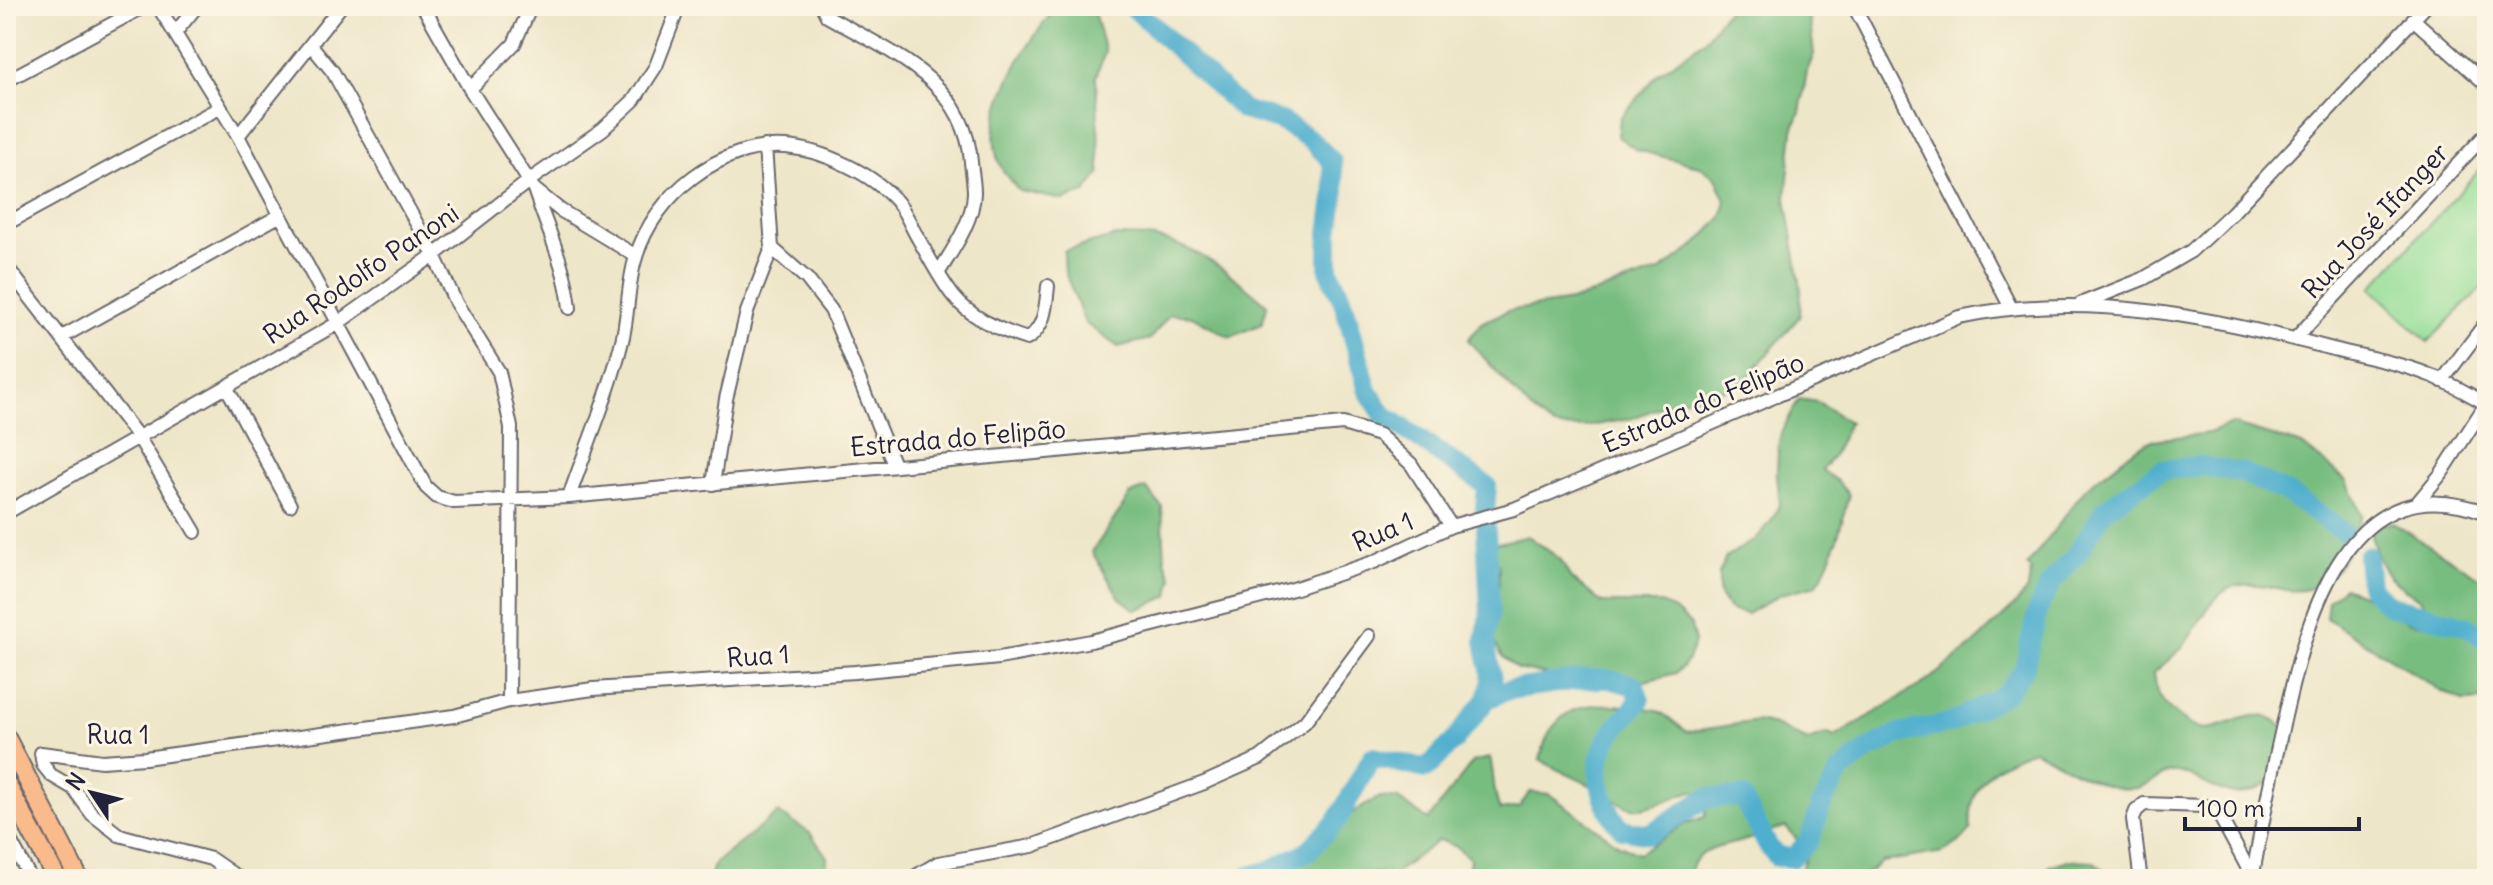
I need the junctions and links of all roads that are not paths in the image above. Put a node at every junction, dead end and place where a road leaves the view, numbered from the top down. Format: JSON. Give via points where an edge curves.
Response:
{"nodes":[{"id":1,"x":145,"y":6,"type":"edge"},
{"id":2,"x":158,"y":6,"type":"edge"},
{"id":3,"x":197,"y":6,"type":"edge"},
{"id":4,"x":341,"y":6,"type":"edge"},
{"id":5,"x":423,"y":6,"type":"edge"},
{"id":6,"x":531,"y":6,"type":"edge"},
{"id":7,"x":822,"y":6,"type":"edge"},
{"id":8,"x":1854,"y":6,"type":"edge"},
{"id":9,"x":2426,"y":6,"type":"edge"},
{"id":10,"x":677,"y":8,"type":"edge"},
{"id":11,"x":2413,"y":19,"type":"junction"},
{"id":12,"x":175,"y":33,"type":"junction"},
{"id":13,"x":311,"y":45,"type":"junction"},
{"id":14,"x":6,"y":81,"type":"edge"},
{"id":15,"x":2487,"y":85,"type":"edge"},
{"id":16,"x":470,"y":89,"type":"junction"},
{"id":17,"x":219,"y":108,"type":"junction"},
{"id":18,"x":2487,"y":133,"type":"edge"},
{"id":19,"x":238,"y":136,"type":"junction"},
{"id":20,"x":765,"y":146,"type":"junction"},
{"id":21,"x":532,"y":184,"type":"junction"},
{"id":22,"x":279,"y":216,"type":"junction"},
{"id":23,"x":6,"y":224,"type":"edge"},
{"id":24,"x":772,"y":248,"type":"junction"},
{"id":25,"x":434,"y":255,"type":"junction"},
{"id":26,"x":636,"y":256,"type":"junction"},
{"id":27,"x":6,"y":266,"type":"edge"},
{"id":28,"x":939,"y":272,"type":"junction"},
{"id":29,"x":1048,"y":286,"type":"dead end"},
{"id":30,"x":2077,"y":306,"type":"junction"},
{"id":31,"x":570,"y":308,"type":"dead end"},
{"id":32,"x":2011,"y":308,"type":"junction"},
{"id":33,"x":2487,"y":321,"type":"edge"},
{"id":34,"x":338,"y":323,"type":"junction"},
{"id":35,"x":62,"y":337,"type":"junction"},
{"id":36,"x":2295,"y":339,"type":"junction"},
{"id":37,"x":2442,"y":381,"type":"junction"},
{"id":38,"x":227,"y":388,"type":"junction"},
{"id":39,"x":2487,"y":404,"type":"edge"},
{"id":40,"x":139,"y":438,"type":"junction"},
{"id":41,"x":894,"y":465,"type":"junction"},
{"id":42,"x":713,"y":484,"type":"junction"},
{"id":43,"x":511,"y":497,"type":"junction"},
{"id":44,"x":569,"y":497,"type":"junction"},
{"id":45,"x":2417,"y":503,"type":"junction"},
{"id":46,"x":290,"y":505,"type":"dead end"},
{"id":47,"x":6,"y":513,"type":"edge"},
{"id":48,"x":2487,"y":513,"type":"edge"},
{"id":49,"x":1456,"y":524,"type":"junction"},
{"id":50,"x":195,"y":532,"type":"dead end"},
{"id":51,"x":1369,"y":636,"type":"dead end"},
{"id":52,"x":509,"y":701,"type":"junction"},
{"id":53,"x":6,"y":738,"type":"edge"},
{"id":54,"x":6,"y":784,"type":"edge"},
{"id":55,"x":6,"y":833,"type":"edge"},
{"id":56,"x":2140,"y":874,"type":"dead end"},
{"id":57,"x":2252,"y":878,"type":"edge"},
{"id":58,"x":31,"y":879,"type":"edge"},
{"id":59,"x":57,"y":879,"type":"edge"},
{"id":60,"x":79,"y":879,"type":"edge"},
{"id":61,"x":240,"y":879,"type":"edge"},
{"id":62,"x":911,"y":879,"type":"edge"}],
"edges":[{"from":1,"to":14,"type":"street"},
{"from":2,"to":12,"type":"street"},
{"from":3,"to":12,"type":"street"},
{"from":4,"to":13,"type":"street"},
{"from":5,"to":16,"type":"street"},
{"from":6,"to":16,"type":"street","via":[[514,44]]},
{"from":7,"to":28,"type":"street","via":[[827,16],[899,56],[959,111],[970,144],[974,196],[961,237]]},
{"from":8,"to":32,"type":"street"},
{"from":9,"to":11,"type":"street"},
{"from":10,"to":21,"type":"street","name":"Rua Rodolfo Panoni","via":[[656,66],[634,100]]},
{"from":11,"to":15,"type":"street"},
{"from":11,"to":30,"type":"street","via":[[2191,251],[2143,279]]},
{"from":12,"to":17,"type":"street"},
{"from":13,"to":19,"type":"street"},
{"from":13,"to":25,"type":"street","via":[[333,72]]},
{"from":16,"to":21,"type":"street"},
{"from":17,"to":19,"type":"street"},
{"from":17,"to":23,"type":"street"},
{"from":18,"to":36,"type":"street","name":"Rua José Ifanger"},
{"from":19,"to":22,"type":"street"},
{"from":20,"to":24,"type":"street"},
{"from":20,"to":26,"type":"street","via":[[718,162],[683,183],[662,207]]},
{"from":20,"to":28,"type":"street","via":[[800,148],[839,161],[876,185],[898,203]]},
{"from":21,"to":25,"type":"street","name":"Rua Rodolfo Panoni"},
{"from":21,"to":26,"type":"street","via":[[560,210]]},
{"from":21,"to":31,"type":"street","via":[[561,260]]},
{"from":22,"to":34,"type":"street"},
{"from":22,"to":35,"type":"street"},
{"from":24,"to":41,"type":"street","via":[[831,310]]},
{"from":24,"to":42,"type":"street","via":[[747,312]]},
{"from":25,"to":34,"type":"street","name":"Rua Rodolfo Panoni"},
{"from":25,"to":43,"type":"street","via":[[456,303],[499,372],[511,421]]},
{"from":26,"to":44,"type":"street","via":[[623,340]]},
{"from":27,"to":35,"type":"street"},
{"from":28,"to":29,"type":"street","via":[[955,299],[985,322],[1027,339],[1037,333]]},
{"from":30,"to":32,"type":"street","name":"Estrada do Felipão"},
{"from":30,"to":36,"type":"street","name":"Estrada do Felipão","via":[[2199,317]]},
{"from":32,"to":49,"type":"street","name":"Estrada do Felipão","via":[[1959,317],[1514,509]]},
{"from":33,"to":37,"type":"street"},
{"from":34,"to":38,"type":"street","name":"Rua Rodolfo Panoni"},
{"from":34,"to":43,"type":"street","name":"Estrada do Felipão","via":[[426,487],[454,502]]},
{"from":35,"to":40,"type":"street"},
{"from":36,"to":37,"type":"street","name":"Estrada do Felipão"},
{"from":37,"to":39,"type":"street","name":"Estrada do Felipão"},
{"from":38,"to":40,"type":"street","name":"Rua Rodolfo Panoni"},
{"from":38,"to":46,"type":"street"},
{"from":39,"to":45,"type":"street"},
{"from":40,"to":47,"type":"street","name":"Rua Rodolfo Panoni"},
{"from":40,"to":50,"type":"street"},
{"from":41,"to":42,"type":"street","name":"Estrada do Felipão"},
{"from":41,"to":49,"type":"street","name":"Estrada do Felipão","via":[[1343,424],[1379,435],[1411,464]]},
{"from":42,"to":44,"type":"street","name":"Estrada do Felipão"},
{"from":43,"to":44,"type":"street","name":"Estrada do Felipão"},
{"from":43,"to":52,"type":"street"},
{"from":45,"to":48,"type":"street","via":[[2442,501]]},
{"from":45,"to":57,"type":"street","via":[[2359,534],[2344,551],[2320,599],[2299,652]]},
{"from":49,"to":52,"type":"street","name":"Rua 1","via":[[1374,562],[1293,589],[1091,641],[999,658],[593,689]]},
{"from":51,"to":62,"type":"street","via":[[1305,722],[1260,758],[1032,846],[938,863]]},
{"from":52,"to":61,"type":"street","name":"Rua 1","via":[[454,716],[145,758],[102,761],[41,753],[51,775],[73,788],[92,814],[119,835],[211,859]]},
{"from":53,"to":60,"type":"highway"},
{"from":54,"to":59,"type":"highway"},
{"from":55,"to":58,"type":"street"},
{"from":56,"to":57,"type":"street","via":[[2136,811],[2144,804],[2205,806],[2219,815]]}]}
